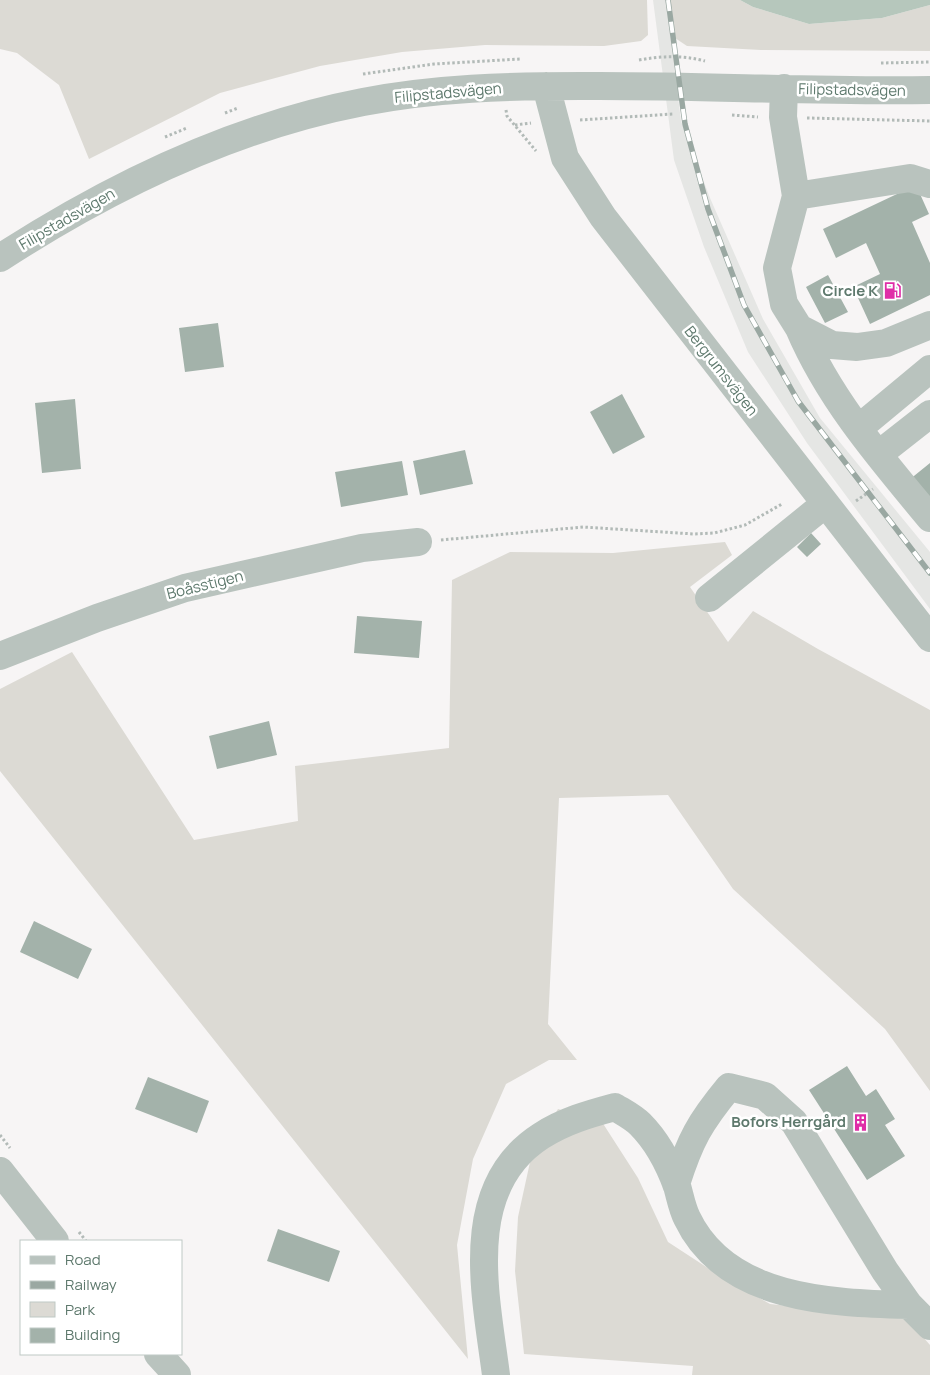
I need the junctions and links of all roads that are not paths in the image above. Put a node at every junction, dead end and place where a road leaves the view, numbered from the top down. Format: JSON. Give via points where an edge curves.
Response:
{"nodes":[{"id":1,"x":546,"y":86,"type":"junction"},
{"id":2,"x":784,"y":88,"type":"junction"},
{"id":3,"x":930,"y":90,"type":"edge"},
{"id":4,"x":930,"y":184,"type":"edge"},
{"id":5,"x":796,"y":196,"type":"junction"},
{"id":6,"x":0,"y":258,"type":"edge"},
{"id":7,"x":930,"y":325,"type":"edge"},
{"id":8,"x":799,"y":328,"type":"junction"},
{"id":9,"x":930,"y":369,"type":"edge"},
{"id":10,"x":930,"y":414,"type":"edge"},
{"id":11,"x":859,"y":428,"type":"junction"},
{"id":12,"x":886,"y":464,"type":"junction"},
{"id":13,"x":819,"y":496,"type":"junction"},
{"id":14,"x":930,"y":518,"type":"edge"},
{"id":15,"x":418,"y":542,"type":"road end"},
{"id":16,"x":709,"y":598,"type":"dead end"},
{"id":17,"x":930,"y":638,"type":"edge"},
{"id":18,"x":0,"y":656,"type":"edge"},
{"id":19,"x":0,"y":1171,"type":"edge"},
{"id":20,"x":676,"y":1184,"type":"junction"},
{"id":21,"x":54,"y":1240,"type":"edge"},
{"id":22,"x":908,"y":1304,"type":"junction"},
{"id":23,"x":930,"y":1326,"type":"edge"},
{"id":24,"x":159,"y":1355,"type":"edge"},
{"id":25,"x":178,"y":1375,"type":"edge"},
{"id":26,"x":496,"y":1375,"type":"edge"}],
"edges":[{"from":1,"to":2,"type":"street","name":"Filipstadsvägen"},
{"from":1,"to":6,"type":"street","name":"Filipstadsvägen","via":[[412,94],[363,102],[226,140],[159,168],[105,196]]},
{"from":1,"to":13,"type":"street","name":"Bergrumsvägen","via":[[565,158],[603,218]]},
{"from":2,"to":3,"type":"street","name":"Filipstadsvägen"},
{"from":2,"to":5,"type":"street","via":[[783,118]]},
{"from":4,"to":5,"type":"street","via":[[910,178]]},
{"from":5,"to":8,"type":"street","via":[[777,268],[784,304]]},
{"from":7,"to":8,"type":"street","via":[[886,343],[857,347],[832,346]]},
{"from":8,"to":11,"type":"street","via":[[813,362]]},
{"from":9,"to":11,"type":"street"},
{"from":10,"to":12,"type":"street"},
{"from":11,"to":12,"type":"street"},
{"from":12,"to":14,"type":"street"},
{"from":13,"to":16,"type":"street"},
{"from":13,"to":17,"type":"street","name":"Bergrumsvägen"},
{"from":15,"to":18,"type":"street","name":"Boåsstigen","via":[[362,548],[185,588]]},
{"from":19,"to":21,"type":"street"},
{"from":20,"to":22,"type":"street","via":[[687,1218],[705,1246],[727,1266],[757,1282],[782,1292],[818,1300]]},
{"from":20,"to":22,"type":"street","via":[[687,1150],[704,1117],[729,1087],[765,1096],[794,1122],[885,1272]]},
{"from":20,"to":26,"type":"street","via":[[661,1151],[640,1124],[615,1106],[569,1120],[540,1136],[516,1157],[499,1184],[488,1212],[484,1239],[484,1273]]},
{"from":22,"to":23,"type":"street"},
{"from":24,"to":25,"type":"street"}]}
